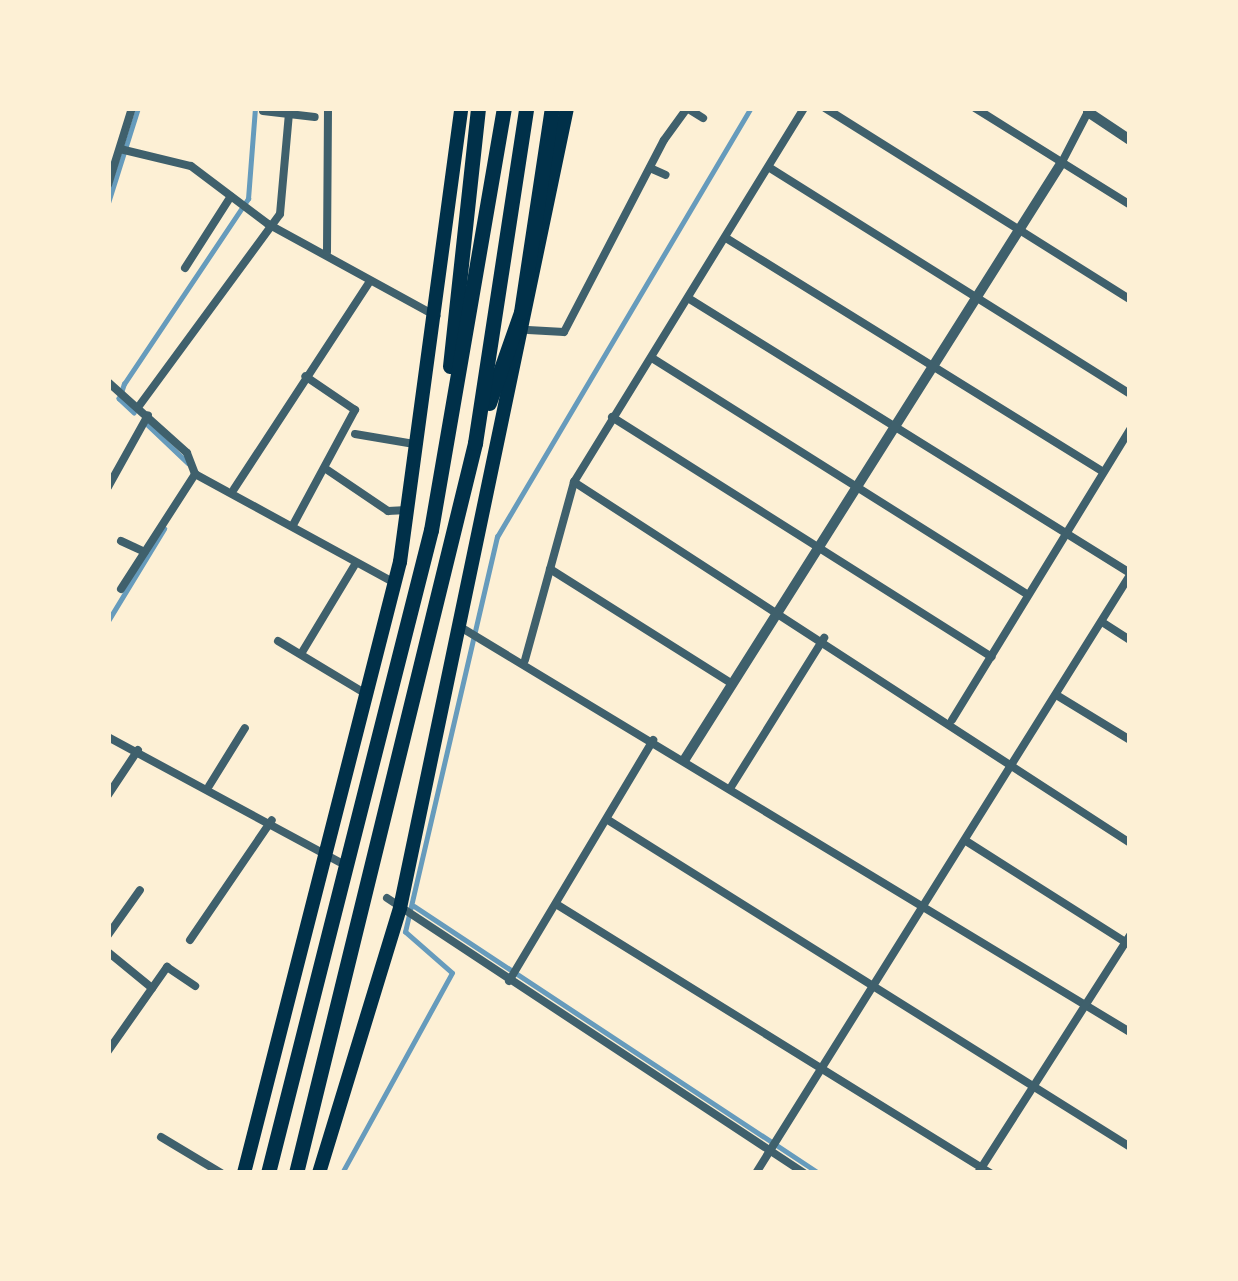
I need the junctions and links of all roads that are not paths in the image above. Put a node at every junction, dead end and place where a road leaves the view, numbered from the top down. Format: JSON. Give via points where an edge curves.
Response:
{"nodes":[{"id":1,"x":132,"y":108,"type":"edge"},
{"id":2,"x":328,"y":108,"type":"edge"},
{"id":3,"x":461,"y":108,"type":"edge"},
{"id":4,"x":478,"y":108,"type":"edge"},
{"id":5,"x":504,"y":108,"type":"edge"},
{"id":6,"x":526,"y":108,"type":"edge"},
{"id":7,"x":553,"y":108,"type":"edge"},
{"id":8,"x":567,"y":108,"type":"edge"},
{"id":9,"x":805,"y":108,"type":"edge"},
{"id":10,"x":825,"y":108,"type":"edge"},
{"id":11,"x":975,"y":108,"type":"edge"},
{"id":12,"x":1089,"y":110,"type":"edge"},
{"id":13,"x":263,"y":111,"type":"dead end"},
{"id":14,"x":289,"y":114,"type":"junction"},
{"id":15,"x":315,"y":117,"type":"dead end"},
{"id":16,"x":703,"y":118,"type":"dead end"},
{"id":17,"x":1130,"y":140,"type":"edge"},
{"id":18,"x":120,"y":149,"type":"junction"},
{"id":19,"x":1062,"y":162,"type":"junction"},
{"id":20,"x":650,"y":168,"type":"junction"},
{"id":21,"x":770,"y":168,"type":"junction"},
{"id":22,"x":666,"y":175,"type":"dead end"},
{"id":23,"x":108,"y":185,"type":"edge"},
{"id":24,"x":231,"y":196,"type":"junction"},
{"id":25,"x":1130,"y":205,"type":"edge"},
{"id":26,"x":268,"y":224,"type":"junction"},
{"id":27,"x":1016,"y":228,"type":"junction"},
{"id":28,"x":726,"y":237,"type":"junction"},
{"id":29,"x":327,"y":253,"type":"junction"},
{"id":30,"x":185,"y":268,"type":"dead end"},
{"id":31,"x":369,"y":283,"type":"junction"},
{"id":32,"x":973,"y":296,"type":"junction"},
{"id":33,"x":688,"y":298,"type":"junction"},
{"id":34,"x":1130,"y":299,"type":"edge"},
{"id":35,"x":437,"y":316,"type":"junction"},
{"id":36,"x":528,"y":330,"type":"junction"},
{"id":37,"x":652,"y":358,"type":"junction"},
{"id":38,"x":929,"y":364,"type":"junction"},
{"id":39,"x":305,"y":376,"type":"junction"},
{"id":40,"x":108,"y":382,"type":"edge"},
{"id":41,"x":1130,"y":394,"type":"edge"},
{"id":42,"x":139,"y":406,"type":"junction"},
{"id":43,"x":148,"y":415,"type":"junction"},
{"id":44,"x":612,"y":417,"type":"junction"},
{"id":45,"x":892,"y":424,"type":"junction"},
{"id":46,"x":1130,"y":429,"type":"edge"},
{"id":47,"x":355,"y":434,"type":"dead end"},
{"id":48,"x":475,"y":443,"type":"junction"},
{"id":49,"x":422,"y":445,"type":"junction"},
{"id":50,"x":326,"y":470,"type":"junction"},
{"id":51,"x":1102,"y":471,"type":"junction"},
{"id":52,"x":194,"y":474,"type":"junction"},
{"id":53,"x":574,"y":482,"type":"junction"},
{"id":54,"x":108,"y":487,"type":"edge"},
{"id":55,"x":855,"y":487,"type":"junction"},
{"id":56,"x":234,"y":489,"type":"junction"},
{"id":57,"x":410,"y":510,"type":"junction"},
{"id":58,"x":151,"y":512,"type":"dead end"},
{"id":59,"x":166,"y":520,"type":"junction"},
{"id":60,"x":293,"y":525,"type":"junction"},
{"id":61,"x":431,"y":530,"type":"junction"},
{"id":62,"x":1067,"y":533,"type":"junction"},
{"id":63,"x":122,"y":541,"type":"dead end"},
{"id":64,"x":816,"y":551,"type":"junction"},
{"id":65,"x":145,"y":552,"type":"junction"},
{"id":66,"x":356,"y":563,"type":"junction"},
{"id":67,"x":549,"y":568,"type":"junction"},
{"id":68,"x":1130,"y":574,"type":"edge"},
{"id":69,"x":394,"y":583,"type":"junction"},
{"id":70,"x":122,"y":589,"type":"dead end"},
{"id":71,"x":1028,"y":595,"type":"junction"},
{"id":72,"x":779,"y":609,"type":"junction"},
{"id":73,"x":1102,"y":622,"type":"junction"},
{"id":74,"x":465,"y":630,"type":"junction"},
{"id":75,"x":824,"y":638,"type":"junction"},
{"id":76,"x":1130,"y":640,"type":"edge"},
{"id":77,"x":278,"y":641,"type":"dead end"},
{"id":78,"x":301,"y":654,"type":"junction"},
{"id":79,"x":991,"y":657,"type":"junction"},
{"id":80,"x":525,"y":660,"type":"junction"},
{"id":81,"x":731,"y":683,"type":"junction"},
{"id":82,"x":370,"y":696,"type":"junction"},
{"id":83,"x":1058,"y":696,"type":"junction"},
{"id":84,"x":952,"y":721,"type":"junction"},
{"id":85,"x":244,"y":728,"type":"dead end"},
{"id":86,"x":108,"y":737,"type":"edge"},
{"id":87,"x":653,"y":740,"type":"junction"},
{"id":88,"x":1130,"y":740,"type":"edge"},
{"id":89,"x":138,"y":749,"type":"junction"},
{"id":90,"x":685,"y":759,"type":"junction"},
{"id":91,"x":1014,"y":766,"type":"junction"},
{"id":92,"x":209,"y":786,"type":"junction"},
{"id":93,"x":731,"y":787,"type":"junction"},
{"id":94,"x":108,"y":795,"type":"edge"},
{"id":95,"x":272,"y":820,"type":"junction"},
{"id":96,"x":608,"y":820,"type":"junction"},
{"id":97,"x":966,"y":842,"type":"junction"},
{"id":98,"x":1130,"y":843,"type":"edge"},
{"id":99,"x":335,"y":859,"type":"junction"},
{"id":100,"x":140,"y":890,"type":"dead end"},
{"id":101,"x":556,"y":904,"type":"junction"},
{"id":102,"x":396,"y":905,"type":"junction"},
{"id":103,"x":924,"y":908,"type":"junction"},
{"id":104,"x":108,"y":935,"type":"edge"},
{"id":105,"x":190,"y":940,"type":"dead end"},
{"id":106,"x":1129,"y":940,"type":"edge"},
{"id":107,"x":108,"y":952,"type":"edge"},
{"id":108,"x":509,"y":981,"type":"junction"},
{"id":109,"x":196,"y":986,"type":"dead end"},
{"id":110,"x":872,"y":987,"type":"junction"},
{"id":111,"x":152,"y":988,"type":"junction"},
{"id":112,"x":1085,"y":1004,"type":"junction"},
{"id":113,"x":1130,"y":1033,"type":"edge"},
{"id":114,"x":108,"y":1051,"type":"edge"},
{"id":115,"x":820,"y":1068,"type":"junction"},
{"id":116,"x":1033,"y":1087,"type":"junction"},
{"id":117,"x":161,"y":1137,"type":"dead end"},
{"id":118,"x":1130,"y":1147,"type":"edge"},
{"id":119,"x":770,"y":1150,"type":"junction"},
{"id":120,"x":983,"y":1171,"type":"edge"},
{"id":121,"x":221,"y":1173,"type":"edge"},
{"id":122,"x":244,"y":1173,"type":"edge"},
{"id":123,"x":268,"y":1173,"type":"edge"},
{"id":124,"x":296,"y":1173,"type":"edge"},
{"id":125,"x":320,"y":1173,"type":"edge"},
{"id":126,"x":755,"y":1173,"type":"edge"},
{"id":127,"x":804,"y":1173,"type":"edge"}],
"edges":[{"from":1,"to":18,"type":"street"},
{"from":2,"to":29,"type":"street"},
{"from":3,"to":35,"type":"highway"},
{"from":4,"to":61,"type":"highway"},
{"from":5,"to":61,"type":"highway"},
{"from":6,"to":48,"type":"highway"},
{"from":7,"to":48,"type":"highway","via":[[521,312]]},
{"from":8,"to":36,"type":"highway"},
{"from":9,"to":21,"type":"street"},
{"from":10,"to":27,"type":"street"},
{"from":11,"to":19,"type":"street"},
{"from":12,"to":17,"type":"street"},
{"from":12,"to":19,"type":"street"},
{"from":13,"to":14,"type":"street"},
{"from":14,"to":15,"type":"street"},
{"from":14,"to":26,"type":"street","via":[[280,214]]},
{"from":16,"to":20,"type":"street","via":[[687,108]]},
{"from":18,"to":23,"type":"street"},
{"from":18,"to":24,"type":"street","via":[[191,166]]},
{"from":19,"to":25,"type":"street"},
{"from":19,"to":27,"type":"street"},
{"from":20,"to":22,"type":"street"},
{"from":20,"to":36,"type":"street","via":[[564,332]]},
{"from":21,"to":28,"type":"street"},
{"from":21,"to":32,"type":"street"},
{"from":24,"to":26,"type":"street"},
{"from":24,"to":30,"type":"street"},
{"from":26,"to":29,"type":"street"},
{"from":26,"to":42,"type":"street"},
{"from":27,"to":32,"type":"street"},
{"from":27,"to":34,"type":"street"},
{"from":28,"to":33,"type":"street"},
{"from":28,"to":38,"type":"street"},
{"from":29,"to":31,"type":"street"},
{"from":31,"to":35,"type":"street"},
{"from":31,"to":39,"type":"street"},
{"from":32,"to":38,"type":"street"},
{"from":32,"to":41,"type":"street"},
{"from":33,"to":37,"type":"street"},
{"from":33,"to":45,"type":"street"},
{"from":35,"to":49,"type":"highway"},
{"from":36,"to":74,"type":"highway"},
{"from":37,"to":44,"type":"street"},
{"from":37,"to":55,"type":"street"},
{"from":38,"to":45,"type":"street"},
{"from":38,"to":51,"type":"street"},
{"from":39,"to":50,"type":"street","via":[[356,410]]},
{"from":39,"to":56,"type":"street"},
{"from":40,"to":42,"type":"street"},
{"from":42,"to":43,"type":"street"},
{"from":43,"to":52,"type":"street"},
{"from":43,"to":54,"type":"street"},
{"from":44,"to":53,"type":"street"},
{"from":44,"to":64,"type":"street"},
{"from":45,"to":55,"type":"street"},
{"from":45,"to":62,"type":"street"},
{"from":46,"to":51,"type":"street"},
{"from":47,"to":49,"type":"street"},
{"from":48,"to":124,"type":"highway"},
{"from":49,"to":57,"type":"highway"},
{"from":50,"to":57,"type":"street","via":[[388,512]]},
{"from":50,"to":60,"type":"street"},
{"from":51,"to":62,"type":"street"},
{"from":52,"to":56,"type":"street"},
{"from":52,"to":59,"type":"street"},
{"from":53,"to":67,"type":"street"},
{"from":53,"to":72,"type":"street"},
{"from":55,"to":64,"type":"street"},
{"from":55,"to":71,"type":"street"},
{"from":56,"to":60,"type":"street"},
{"from":57,"to":69,"type":"highway"},
{"from":58,"to":59,"type":"street"},
{"from":59,"to":65,"type":"street"},
{"from":60,"to":66,"type":"street"},
{"from":61,"to":123,"type":"highway"},
{"from":62,"to":68,"type":"street"},
{"from":62,"to":71,"type":"street"},
{"from":63,"to":65,"type":"street"},
{"from":64,"to":72,"type":"street"},
{"from":64,"to":79,"type":"street"},
{"from":65,"to":70,"type":"street"},
{"from":66,"to":69,"type":"street"},
{"from":66,"to":78,"type":"street"},
{"from":67,"to":80,"type":"street"},
{"from":67,"to":81,"type":"street"},
{"from":68,"to":73,"type":"street"},
{"from":69,"to":82,"type":"highway"},
{"from":71,"to":79,"type":"street"},
{"from":72,"to":75,"type":"street"},
{"from":72,"to":81,"type":"street"},
{"from":73,"to":76,"type":"street"},
{"from":73,"to":83,"type":"street"},
{"from":74,"to":80,"type":"street"},
{"from":74,"to":102,"type":"highway"},
{"from":75,"to":84,"type":"street"},
{"from":75,"to":93,"type":"street"},
{"from":77,"to":78,"type":"street"},
{"from":78,"to":82,"type":"street"},
{"from":79,"to":84,"type":"street"},
{"from":80,"to":87,"type":"street"},
{"from":81,"to":90,"type":"street"},
{"from":82,"to":99,"type":"highway"},
{"from":83,"to":88,"type":"street"},
{"from":83,"to":91,"type":"street"},
{"from":84,"to":91,"type":"street"},
{"from":85,"to":92,"type":"street"},
{"from":86,"to":89,"type":"street"},
{"from":87,"to":90,"type":"street"},
{"from":87,"to":96,"type":"street"},
{"from":89,"to":92,"type":"street"},
{"from":89,"to":94,"type":"street"},
{"from":90,"to":93,"type":"street"},
{"from":91,"to":97,"type":"street"},
{"from":91,"to":98,"type":"street"},
{"from":92,"to":95,"type":"street"},
{"from":93,"to":103,"type":"street"},
{"from":95,"to":99,"type":"street"},
{"from":95,"to":105,"type":"street"},
{"from":96,"to":101,"type":"street"},
{"from":96,"to":110,"type":"street"},
{"from":97,"to":103,"type":"street"},
{"from":97,"to":106,"type":"street"},
{"from":99,"to":122,"type":"highway"},
{"from":100,"to":104,"type":"street"},
{"from":101,"to":108,"type":"street"},
{"from":101,"to":115,"type":"street"},
{"from":102,"to":108,"type":"street"},
{"from":102,"to":125,"type":"highway"},
{"from":103,"to":110,"type":"street"},
{"from":103,"to":112,"type":"street"},
{"from":106,"to":112,"type":"street"},
{"from":107,"to":111,"type":"street"},
{"from":108,"to":119,"type":"street"},
{"from":109,"to":111,"type":"street","via":[[166,967]]},
{"from":110,"to":115,"type":"street"},
{"from":110,"to":116,"type":"street"},
{"from":111,"to":114,"type":"street"},
{"from":112,"to":113,"type":"street"},
{"from":112,"to":116,"type":"street"},
{"from":115,"to":119,"type":"street"},
{"from":115,"to":120,"type":"street"},
{"from":116,"to":118,"type":"street"},
{"from":116,"to":120,"type":"street"},
{"from":117,"to":121,"type":"street"},
{"from":119,"to":126,"type":"street"},
{"from":119,"to":127,"type":"street"}]}
